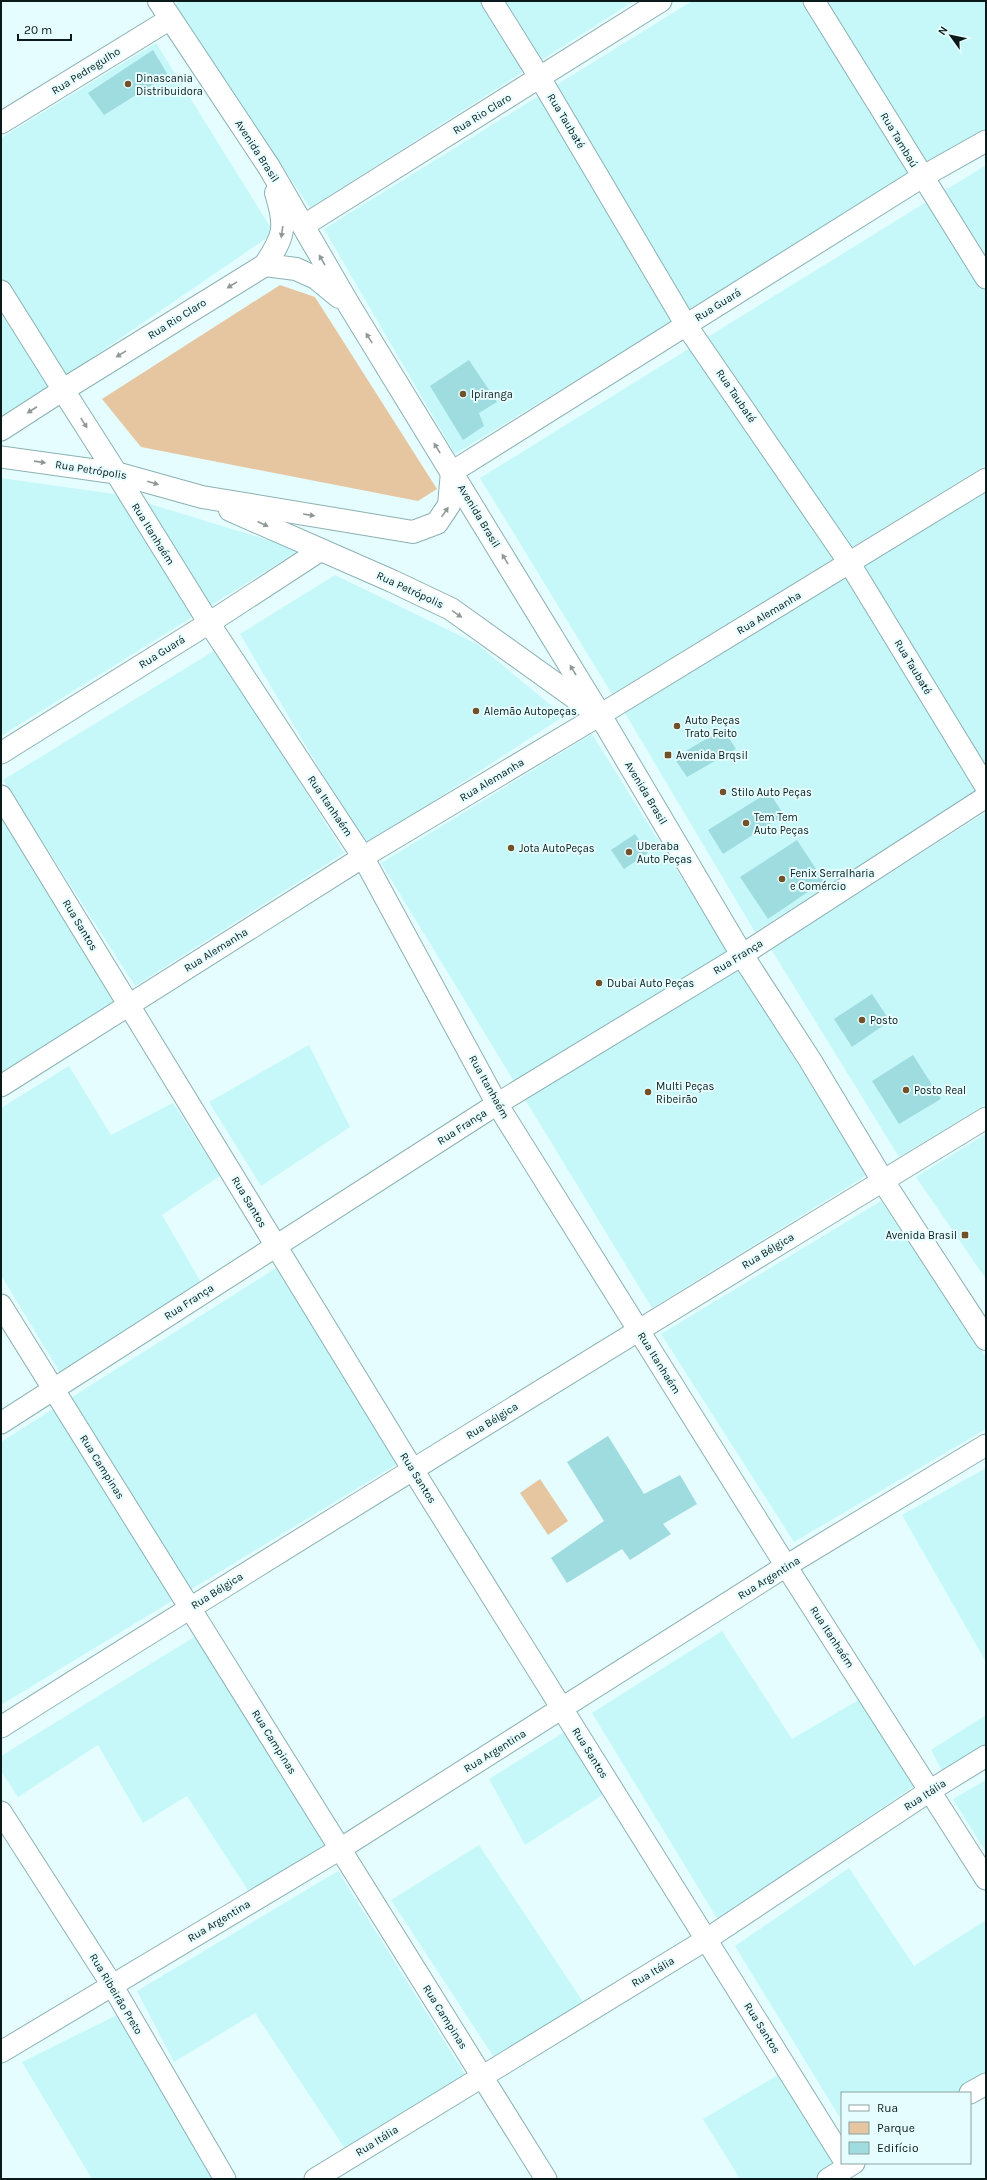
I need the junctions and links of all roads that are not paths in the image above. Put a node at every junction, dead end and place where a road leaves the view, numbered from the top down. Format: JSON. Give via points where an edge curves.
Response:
{"nodes":[{"id":1,"x":159,"y":1,"type":"edge"},
{"id":2,"x":492,"y":1,"type":"edge"},
{"id":3,"x":661,"y":1,"type":"edge"},
{"id":4,"x":814,"y":1,"type":"edge"},
{"id":5,"x":170,"y":19,"type":"junction"},
{"id":6,"x":540,"y":78,"type":"junction"},
{"id":7,"x":1,"y":123,"type":"edge"},
{"id":8,"x":986,"y":141,"type":"edge"},
{"id":9,"x":269,"y":168,"type":"junction"},
{"id":10,"x":922,"y":177,"type":"junction"},
{"id":11,"x":303,"y":226,"type":"junction"},
{"id":12,"x":265,"y":265,"type":"junction"},
{"id":13,"x":986,"y":278,"type":"edge"},
{"id":14,"x":1,"y":291,"type":"edge"},
{"id":15,"x":349,"y":305,"type":"junction"},
{"id":16,"x":686,"y":325,"type":"junction"},
{"id":17,"x":63,"y":390,"type":"junction"},
{"id":18,"x":1,"y":430,"type":"edge"},
{"id":19,"x":1,"y":457,"type":"edge"},
{"id":20,"x":116,"y":472,"type":"junction"},
{"id":21,"x":452,"y":472,"type":"junction"},
{"id":22,"x":986,"y":479,"type":"edge"},
{"id":23,"x":202,"y":497,"type":"junction"},
{"id":24,"x":322,"y":550,"type":"junction"},
{"id":25,"x":850,"y":564,"type":"junction"},
{"id":26,"x":209,"y":624,"type":"junction"},
{"id":27,"x":600,"y":715,"type":"junction"},
{"id":28,"x":1,"y":752,"type":"edge"},
{"id":29,"x":986,"y":787,"type":"edge"},
{"id":30,"x":1,"y":796,"type":"edge"},
{"id":31,"x":986,"y":797,"type":"edge"},
{"id":32,"x":363,"y":857,"type":"junction"},
{"id":33,"x":742,"y":955,"type":"junction"},
{"id":34,"x":129,"y":1005,"type":"junction"},
{"id":35,"x":1,"y":1086,"type":"edge"},
{"id":36,"x":497,"y":1104,"type":"junction"},
{"id":37,"x":986,"y":1118,"type":"edge"},
{"id":38,"x":883,"y":1181,"type":"junction"},
{"id":39,"x":276,"y":1246,"type":"junction"},
{"id":40,"x":1,"y":1305,"type":"edge"},
{"id":41,"x":638,"y":1330,"type":"junction"},
{"id":42,"x":986,"y":1339,"type":"edge"},
{"id":43,"x":53,"y":1389,"type":"junction"},
{"id":44,"x":1,"y":1423,"type":"edge"},
{"id":45,"x":986,"y":1445,"type":"edge"},
{"id":46,"x":413,"y":1470,"type":"junction"},
{"id":47,"x":786,"y":1566,"type":"junction"},
{"id":48,"x":190,"y":1607,"type":"junction"},
{"id":49,"x":562,"y":1709,"type":"junction"},
{"id":50,"x":1,"y":1727,"type":"edge"},
{"id":51,"x":986,"y":1756,"type":"edge"},
{"id":52,"x":930,"y":1790,"type":"junction"},
{"id":53,"x":1,"y":1812,"type":"edge"},
{"id":54,"x":340,"y":1849,"type":"junction"},
{"id":55,"x":986,"y":1879,"type":"edge"},
{"id":56,"x":707,"y":1939,"type":"junction"},
{"id":57,"x":112,"y":1985,"type":"junction"},
{"id":58,"x":1,"y":2052,"type":"edge"},
{"id":59,"x":482,"y":2076,"type":"junction"},
{"id":60,"x":986,"y":2084,"type":"edge"},
{"id":61,"x":971,"y":2092,"type":"edge"},
{"id":62,"x":841,"y":2153,"type":"edge"},
{"id":63,"x":849,"y":2166,"type":"edge"},
{"id":64,"x":225,"y":2179,"type":"edge"},
{"id":65,"x":315,"y":2179,"type":"edge"},
{"id":66,"x":546,"y":2179,"type":"edge"},
{"id":67,"x":828,"y":2179,"type":"edge"}],
"edges":[{"from":1,"to":5,"type":"main road","name":"Avenida Brasil"},
{"from":2,"to":6,"type":"street","name":"Rua Taubaté"},
{"from":3,"to":6,"type":"street","name":"Rua Rio Claro"},
{"from":4,"to":10,"type":"street","name":"Rua Tambaú"},
{"from":5,"to":7,"type":"street","name":"Rua Pedregulho"},
{"from":5,"to":9,"type":"main road","name":"Avenida Brasil"},
{"from":6,"to":11,"type":"street","name":"Rua Rio Claro"},
{"from":6,"to":16,"type":"street","name":"Rua Taubaté"},
{"from":8,"to":10,"type":"street","name":"Rua Guará"},
{"from":9,"to":11,"type":"main road","name":"Avenida Brasil"},
{"from":9,"to":12,"type":"main road","name":"Rua Rio Claro","one_way":true,"via":[[283,225],[280,242]]},
{"from":10,"to":13,"type":"street","name":"Rua Tambaú"},
{"from":10,"to":16,"type":"street","name":"Rua Guará"},
{"from":15,"to":11,"type":"main road","name":"Avenida Brasil","one_way":true},
{"from":12,"to":15,"type":"main road","name":"Avenida Brasil","via":[[296,269],[316,278]]},
{"from":12,"to":17,"type":"main road","name":"Rua Rio Claro","one_way":true},
{"from":14,"to":17,"type":"street","name":"Rua Itanhaém"},
{"from":21,"to":15,"type":"main road","name":"Avenida Brasil","one_way":true},
{"from":16,"to":21,"type":"street","name":"Rua Guará"},
{"from":16,"to":25,"type":"street","name":"Rua Taubaté"},
{"from":17,"to":18,"type":"street","name":"Rua Rio Claro","one_way":true},
{"from":17,"to":20,"type":"main road","name":"Rua Itanhaém","one_way":true},
{"from":19,"to":20,"type":"street","name":"Rua Petrópolis","one_way":true},
{"from":20,"to":23,"type":"main road","name":"Rua Petrópolis","one_way":true},
{"from":20,"to":26,"type":"street","name":"Rua Itanhaém"},
{"from":23,"to":21,"type":"main road","name":"Rua Petrópolis","one_way":true,"via":[[413,532],[437,523],[450,505]]},
{"from":27,"to":21,"type":"main road","name":"Avenida Brasil","one_way":true},
{"from":22,"to":25,"type":"street","name":"Rua Alemanha"},
{"from":23,"to":24,"type":"main road","name":"Rua Petrópolis","one_way":true},
{"from":24,"to":26,"type":"street","name":"Rua Guará"},
{"from":24,"to":27,"type":"main road","name":"Rua Petrópolis","one_way":true,"via":[[451,609]]},
{"from":25,"to":27,"type":"street","name":"Rua Alemanha"},
{"from":25,"to":29,"type":"street","name":"Rua Taubaté"},
{"from":26,"to":28,"type":"street","name":"Rua Guará"},
{"from":26,"to":32,"type":"street","name":"Rua Itanhaém"},
{"from":27,"to":32,"type":"street","name":"Rua Alemanha"},
{"from":27,"to":33,"type":"main road","name":"Avenida Brasil"},
{"from":30,"to":34,"type":"street","name":"Rua Santos"},
{"from":31,"to":33,"type":"street","name":"Rua França"},
{"from":32,"to":34,"type":"street","name":"Rua Alemanha"},
{"from":32,"to":36,"type":"street","name":"Rua Itanhaém"},
{"from":33,"to":36,"type":"street","name":"Rua França"},
{"from":33,"to":38,"type":"main road","name":"Avenida Brasil","via":[[810,1060]]},
{"from":34,"to":35,"type":"street","name":"Rua Alemanha"},
{"from":34,"to":39,"type":"street","name":"Rua Santos"},
{"from":36,"to":39,"type":"street","name":"Rua França"},
{"from":36,"to":41,"type":"street","name":"Rua Itanhaém"},
{"from":37,"to":38,"type":"street","name":"Rua Bélgica"},
{"from":38,"to":41,"type":"street","name":"Rua Bélgica"},
{"from":38,"to":42,"type":"main road","name":"Avenida Brasil"},
{"from":39,"to":43,"type":"street","name":"Rua França"},
{"from":39,"to":46,"type":"street","name":"Rua Santos"},
{"from":40,"to":43,"type":"street","name":"Rua Campinas"},
{"from":41,"to":46,"type":"street","name":"Rua Bélgica"},
{"from":41,"to":47,"type":"street","name":"Rua Itanhaém"},
{"from":43,"to":44,"type":"street","name":"Rua França"},
{"from":43,"to":48,"type":"street","name":"Rua Campinas"},
{"from":45,"to":47,"type":"street","name":"Rua Argentina"},
{"from":46,"to":48,"type":"street","name":"Rua Bélgica"},
{"from":46,"to":49,"type":"street","name":"Rua Santos"},
{"from":47,"to":49,"type":"street","name":"Rua Argentina"},
{"from":47,"to":52,"type":"street","name":"Rua Itanhaém"},
{"from":48,"to":50,"type":"street","name":"Rua Bélgica"},
{"from":48,"to":54,"type":"street","name":"Rua Campinas"},
{"from":49,"to":54,"type":"street","name":"Rua Argentina"},
{"from":49,"to":56,"type":"street","name":"Rua Santos"},
{"from":51,"to":52,"type":"street","name":"Rua Itália"},
{"from":52,"to":55,"type":"street","name":"Rua Itanhaém"},
{"from":52,"to":56,"type":"street","name":"Rua Itália"},
{"from":53,"to":57,"type":"street","name":"Rua Ribeirão Preto"},
{"from":54,"to":57,"type":"street","name":"Rua Argentina"},
{"from":54,"to":59,"type":"street","name":"Rua Campinas"},
{"from":56,"to":59,"type":"street","name":"Rua Itália"},
{"from":56,"to":62,"type":"street","name":"Rua Santos"},
{"from":57,"to":58,"type":"street","name":"Rua Argentina"},
{"from":57,"to":64,"type":"street","name":"Rua Ribeirão Preto"},
{"from":59,"to":65,"type":"street","name":"Rua Itália"},
{"from":59,"to":66,"type":"street","name":"Rua Campinas"},
{"from":60,"to":61,"type":"street"},
{"from":63,"to":67,"type":"street"}]}
